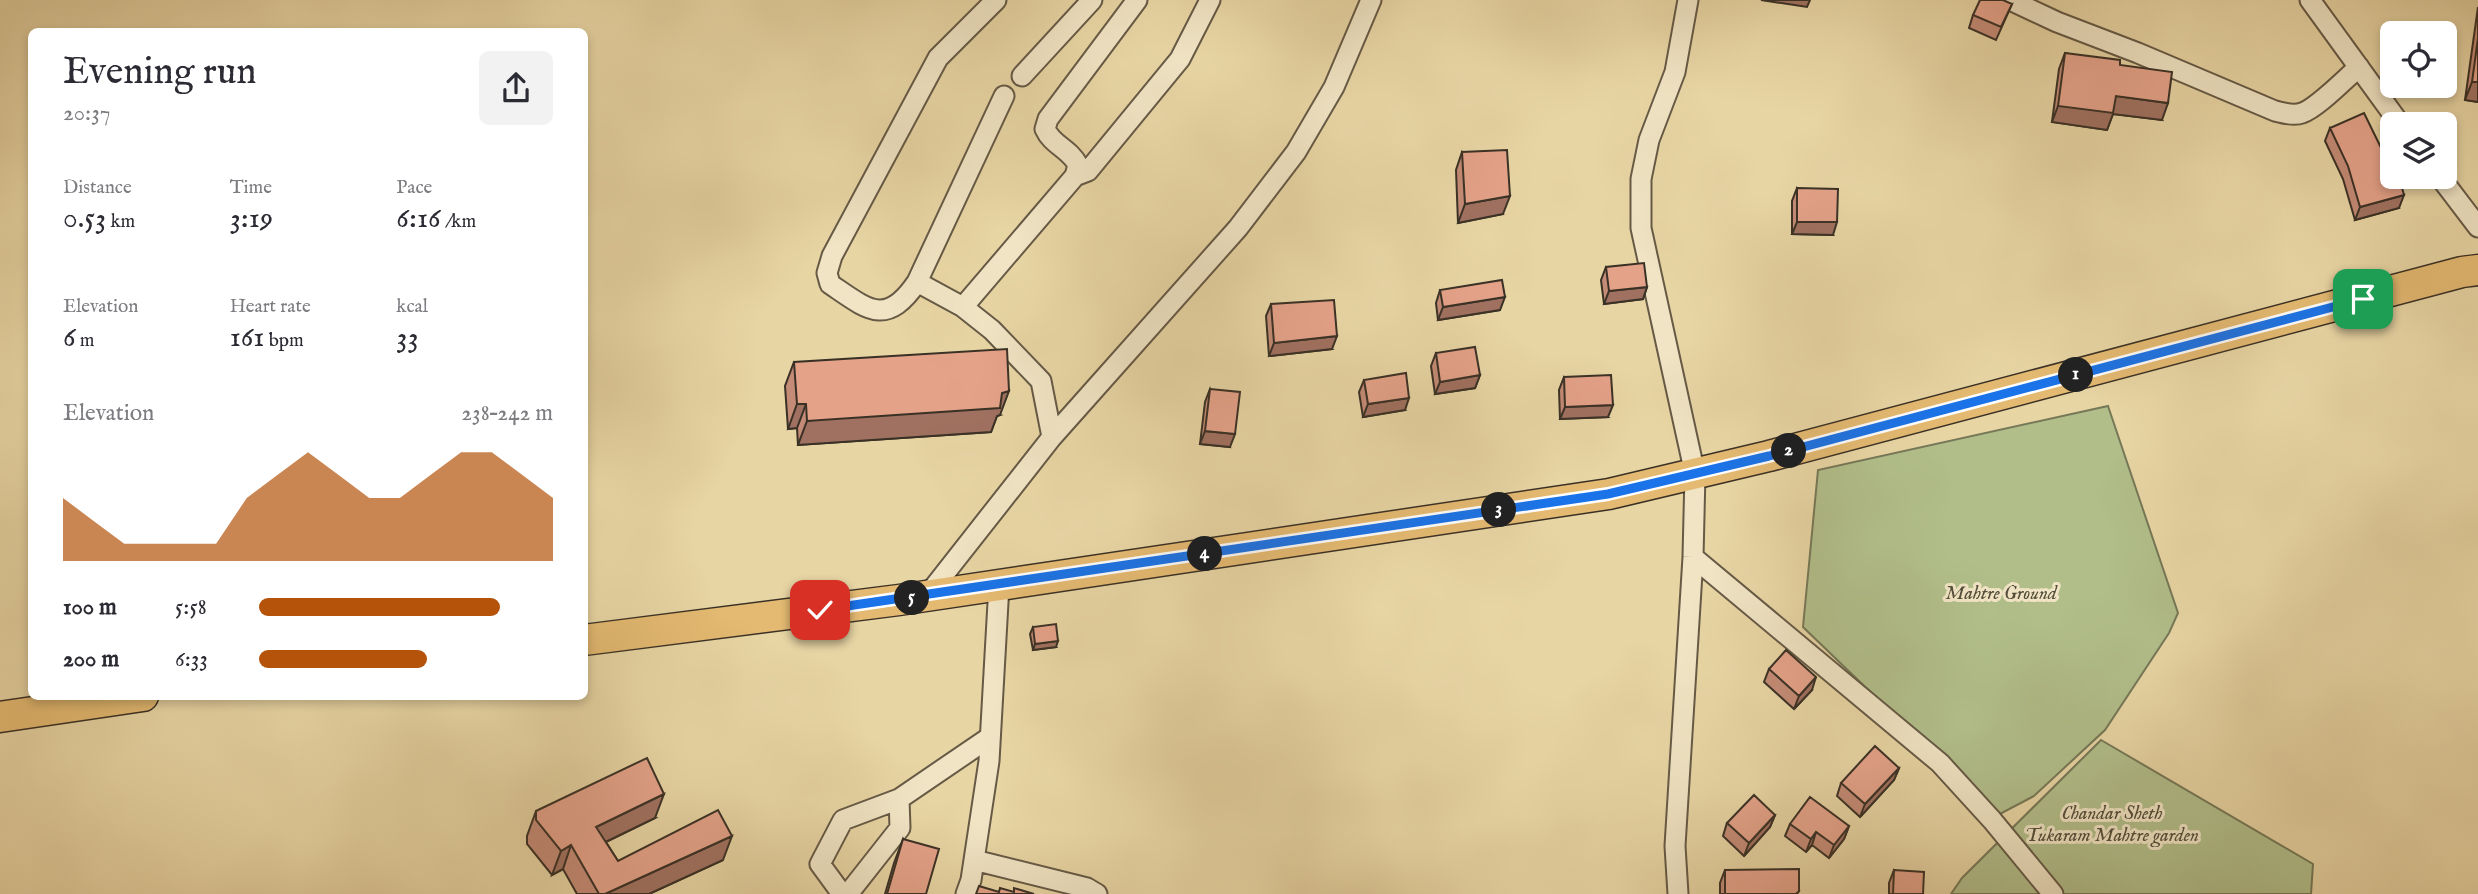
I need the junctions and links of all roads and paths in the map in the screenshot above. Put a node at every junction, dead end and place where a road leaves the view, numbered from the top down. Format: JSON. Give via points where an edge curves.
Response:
{"nodes":[{"id":1,"x":996,"y":0,"type":"edge"},
{"id":2,"x":1092,"y":0,"type":"edge"},
{"id":3,"x":1137,"y":0,"type":"edge"},
{"id":4,"x":1210,"y":0,"type":"edge"},
{"id":5,"x":1371,"y":0,"type":"edge"},
{"id":6,"x":1688,"y":0,"type":"edge"},
{"id":7,"x":2010,"y":0,"type":"edge"},
{"id":8,"x":2310,"y":0,"type":"edge"},
{"id":9,"x":2359,"y":68,"type":"junction"},
{"id":10,"x":1022,"y":76,"type":"dead end"},
{"id":11,"x":1004,"y":96,"type":"dead end"},
{"id":12,"x":2391,"y":112,"type":"edge"},
{"id":13,"x":1075,"y":176,"type":"junction"},
{"id":14,"x":2449,"y":189,"type":"edge"},
{"id":15,"x":2478,"y":227,"type":"edge"},
{"id":16,"x":2478,"y":270,"type":"edge"},
{"id":17,"x":917,"y":282,"type":"junction"},
{"id":18,"x":963,"y":307,"type":"junction"},
{"id":19,"x":1052,"y":437,"type":"junction"},
{"id":20,"x":1695,"y":474,"type":"junction"},
{"id":21,"x":1693,"y":557,"type":"junction"},
{"id":22,"x":999,"y":585,"type":"junction"},
{"id":23,"x":927,"y":596,"type":"junction"},
{"id":24,"x":588,"y":639,"type":"edge"},
{"id":25,"x":116,"y":700,"type":"edge"},
{"id":26,"x":0,"y":717,"type":"edge"},
{"id":27,"x":990,"y":737,"type":"junction"},
{"id":28,"x":899,"y":799,"type":"junction"},
{"id":29,"x":974,"y":860,"type":"junction"},
{"id":30,"x":842,"y":894,"type":"edge"},
{"id":31,"x":848,"y":894,"type":"edge"},
{"id":32,"x":966,"y":894,"type":"edge"},
{"id":33,"x":1097,"y":894,"type":"edge"},
{"id":34,"x":1678,"y":894,"type":"edge"},
{"id":35,"x":2053,"y":894,"type":"edge"}],
"edges":[{"from":1,"to":17,"type":"street","via":[[938,58],[827,273],[830,284],[867,310],[897,307]]},
{"from":2,"to":10,"type":"street"},
{"from":3,"to":13,"type":"street","via":[[1048,119],[1049,139],[1074,158],[1078,165]]},
{"from":4,"to":13,"type":"street","via":[[1180,59],[1088,171]]},
{"from":5,"to":19,"type":"street","via":[[1334,87],[1296,152],[1238,228]]},
{"from":6,"to":20,"type":"street","via":[[1675,72],[1649,140],[1641,180],[1641,228]]},
{"from":7,"to":9,"type":"street","via":[[2275,111],[2301,114]]},
{"from":8,"to":9,"type":"street"},
{"from":9,"to":12,"type":"street"},
{"from":11,"to":17,"type":"street"},
{"from":13,"to":18,"type":"street"},
{"from":14,"to":15,"type":"street"},
{"from":16,"to":20,"type":"main road"},
{"from":17,"to":18,"type":"street"},
{"from":18,"to":19,"type":"street","via":[[1041,381]]},
{"from":19,"to":23,"type":"street"},
{"from":20,"to":21,"type":"street"},
{"from":20,"to":22,"type":"main road","via":[[1608,494]]},
{"from":21,"to":34,"type":"street","via":[[1675,846]]},
{"from":21,"to":35,"type":"street","via":[[1940,763]]},
{"from":22,"to":23,"type":"main road"},
{"from":22,"to":27,"type":"street"},
{"from":23,"to":24,"type":"main road"},
{"from":25,"to":26,"type":"main road"},
{"from":27,"to":28,"type":"street"},
{"from":27,"to":29,"type":"street"},
{"from":28,"to":30,"type":"street","via":[[843,820],[820,864]]},
{"from":28,"to":31,"type":"street","via":[[900,828]]},
{"from":29,"to":32,"type":"street"},
{"from":29,"to":33,"type":"street"}]}
